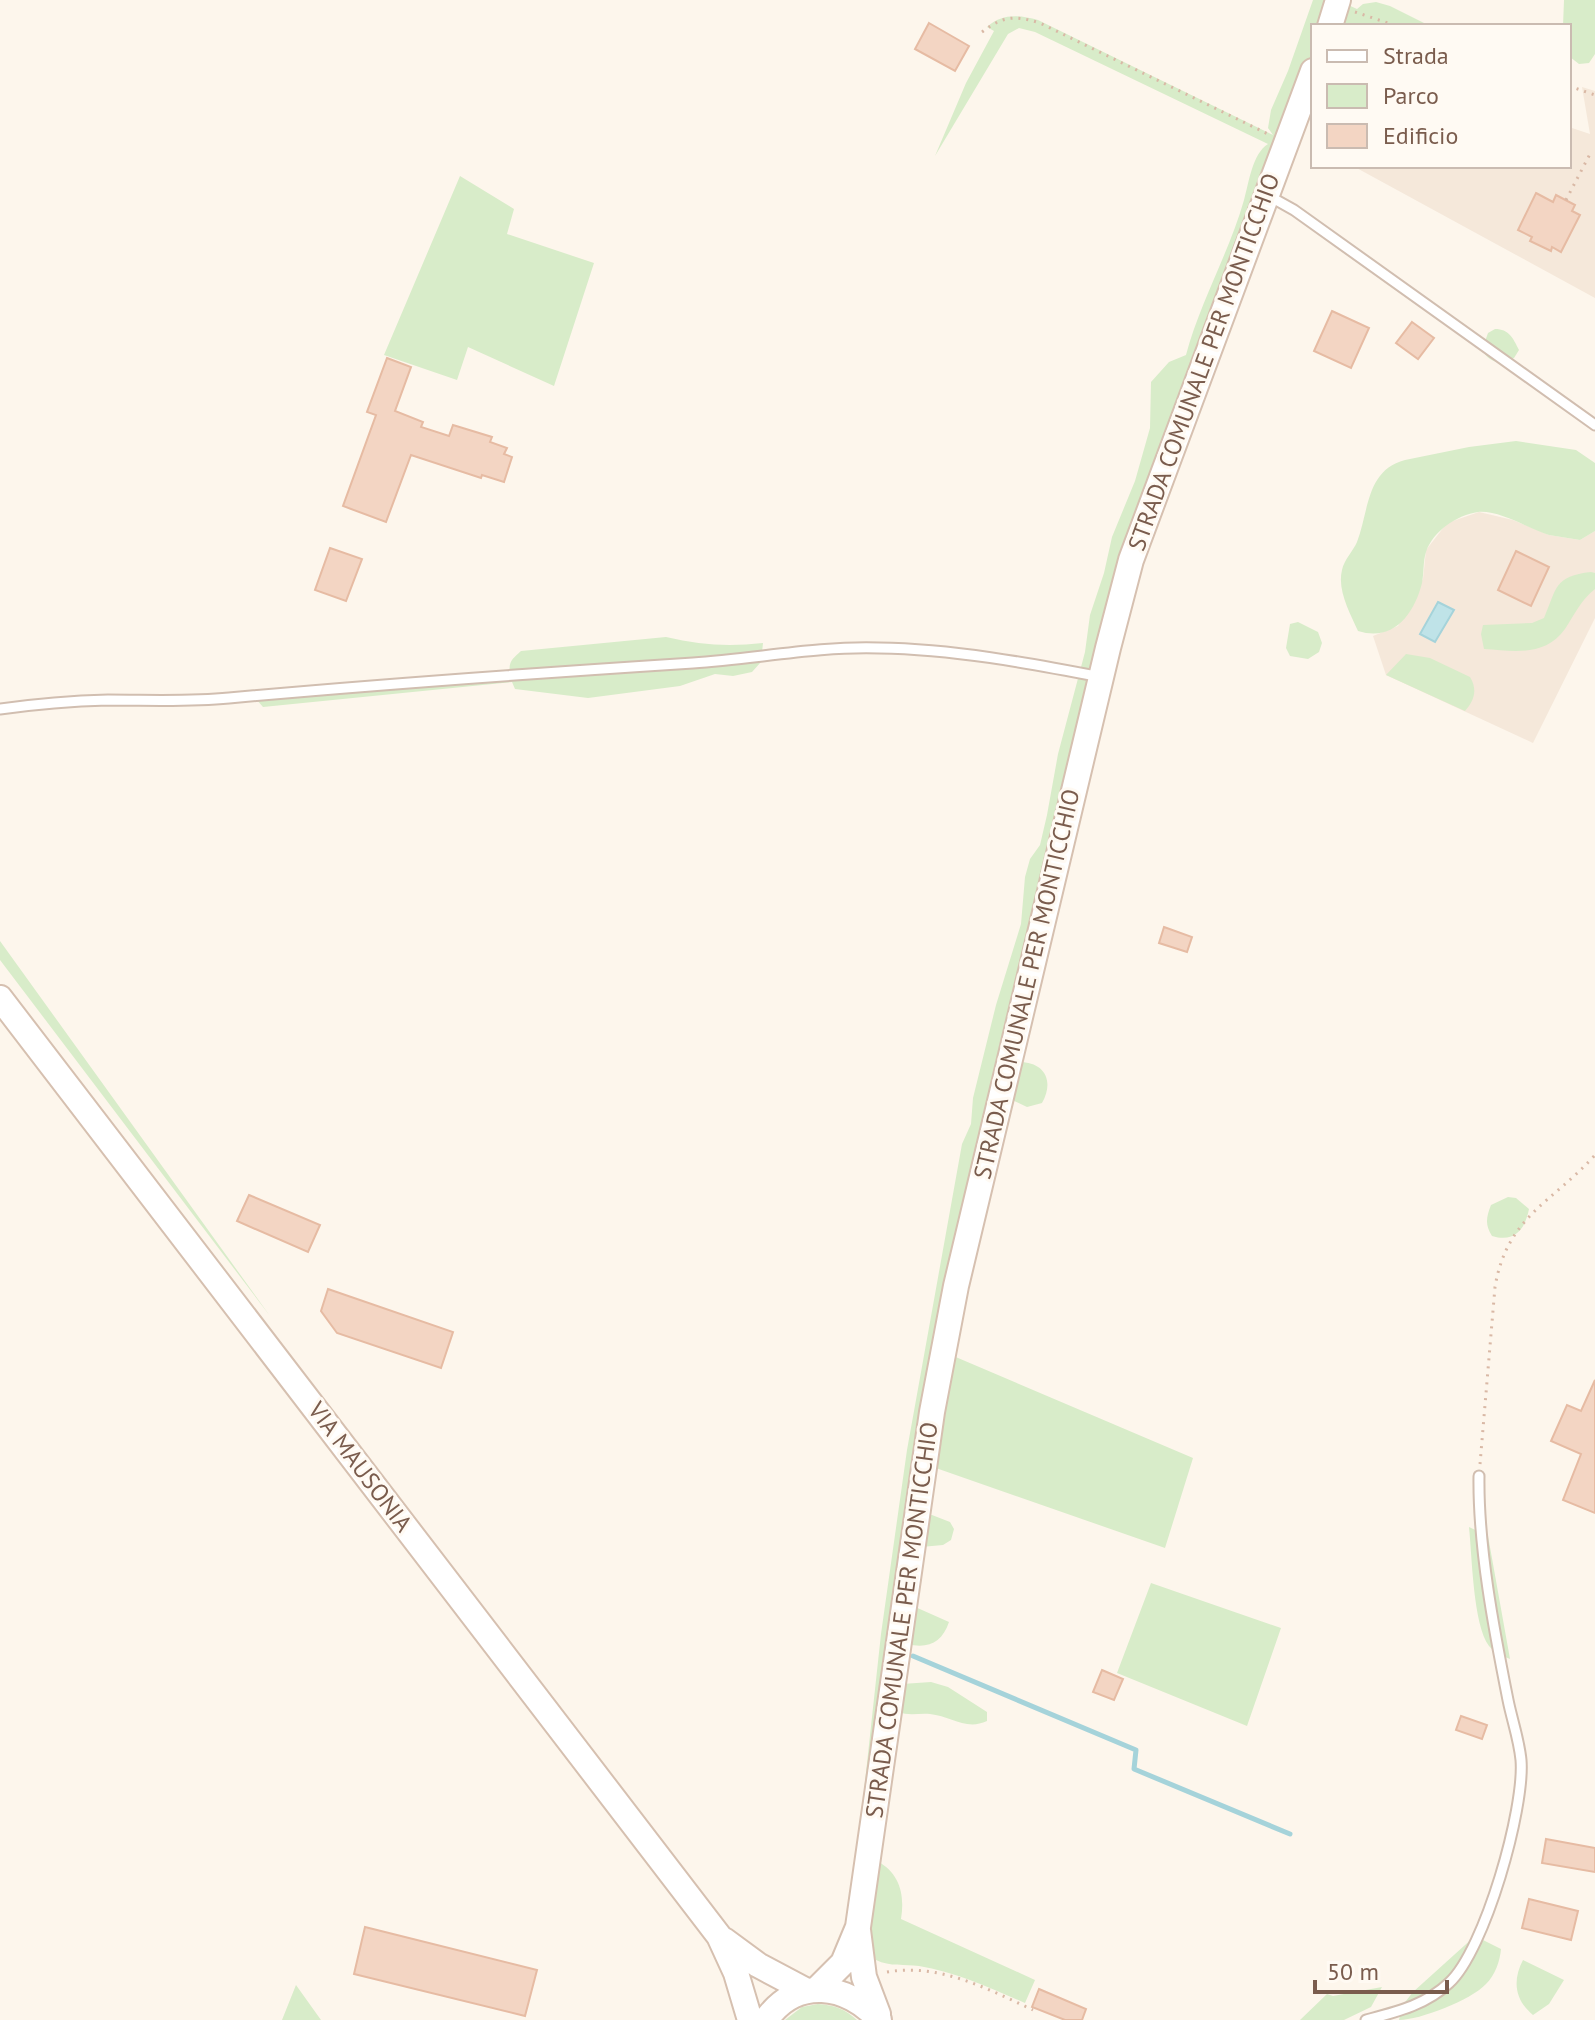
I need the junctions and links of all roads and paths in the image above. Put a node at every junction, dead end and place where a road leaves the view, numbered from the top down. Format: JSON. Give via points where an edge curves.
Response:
{"nodes":[{"id":1,"x":1335,"y":10,"type":"edge"},
{"id":2,"x":1389,"y":24,"type":"edge"},
{"id":3,"x":982,"y":32,"type":"dead end"},
{"id":4,"x":1311,"y":76,"type":"edge"},
{"id":5,"x":1571,"y":87,"type":"edge"},
{"id":6,"x":1595,"y":95,"type":"edge"},
{"id":7,"x":1286,"y":143,"type":"junction"},
{"id":8,"x":1590,"y":154,"type":"dead end"},
{"id":9,"x":1266,"y":195,"type":"junction"},
{"id":10,"x":1566,"y":200,"type":"dead end"},
{"id":11,"x":1595,"y":425,"type":"edge"},
{"id":12,"x":1101,"y":677,"type":"junction"},
{"id":13,"x":0,"y":709,"type":"edge"},
{"id":14,"x":0,"y":998,"type":"edge"},
{"id":15,"x":1595,"y":1155,"type":"edge"},
{"id":16,"x":1479,"y":1476,"type":"joint"},
{"id":17,"x":858,"y":1927,"type":"junction"},
{"id":18,"x":719,"y":1936,"type":"junction"},
{"id":19,"x":887,"y":1972,"type":"dead end"},
{"id":20,"x":812,"y":1991,"type":"junction"},
{"id":21,"x":1033,"y":2010,"type":"dead end"},
{"id":22,"x":750,"y":2020,"type":"edge"},
{"id":23,"x":766,"y":2020,"type":"edge"},
{"id":24,"x":880,"y":2020,"type":"edge"},
{"id":25,"x":1366,"y":2020,"type":"edge"}],
"edges":[{"from":1,"to":2,"type":"path"},
{"from":3,"to":7,"type":"path","via":[[1006,18],[1040,23]]},
{"from":4,"to":7,"type":"main road","name":"STRADA COMUNALE PER MONTICCHIO"},
{"from":5,"to":6,"type":"path"},
{"from":7,"to":9,"type":"main road","name":"STRADA COMUNALE PER MONTICCHIO"},
{"from":8,"to":10,"type":"path"},
{"from":9,"to":11,"type":"lane"},
{"from":9,"to":12,"type":"main road","name":"STRADA COMUNALE PER MONTICCHIO","via":[[1131,560]]},
{"from":12,"to":13,"type":"lane","via":[[937,652],[841,648],[202,700],[104,700]]},
{"from":12,"to":17,"type":"main road","name":"STRADA COMUNALE PER MONTICCHIO","via":[[948,1328]]},
{"from":14,"to":18,"type":"main road","name":"VIA MAUSONIA"},
{"from":15,"to":16,"type":"path","via":[[1524,1219],[1502,1259]]},
{"from":16,"to":25,"type":"lane","via":[[1484,1557],[1521,1760],[1519,1800],[1483,1928],[1463,1967],[1421,2003]]},
{"from":17,"to":20,"type":"main road","name":"STRADA COMUNALE PER MONTICCHIO","via":[[843,1963]]},
{"from":17,"to":24,"type":"main road","name":"STRADA COMUNALE PER MONTICCHIO","via":[[864,1977]]},
{"from":18,"to":20,"type":"main road","name":"VIA MAUSONIA","via":[[758,1965]]},
{"from":18,"to":22,"type":"main road","name":"VIA MAUSONIA"},
{"from":19,"to":21,"type":"path","via":[[940,1972]]},
{"from":20,"to":23,"type":"main road","name":"STRADA COMUNALE PER MONTICCHIO","via":[[784,2000]]},
{"from":20,"to":24,"type":"main road","name":"VIA MAUSONIA","via":[[836,1991],[859,2001]]}]}
